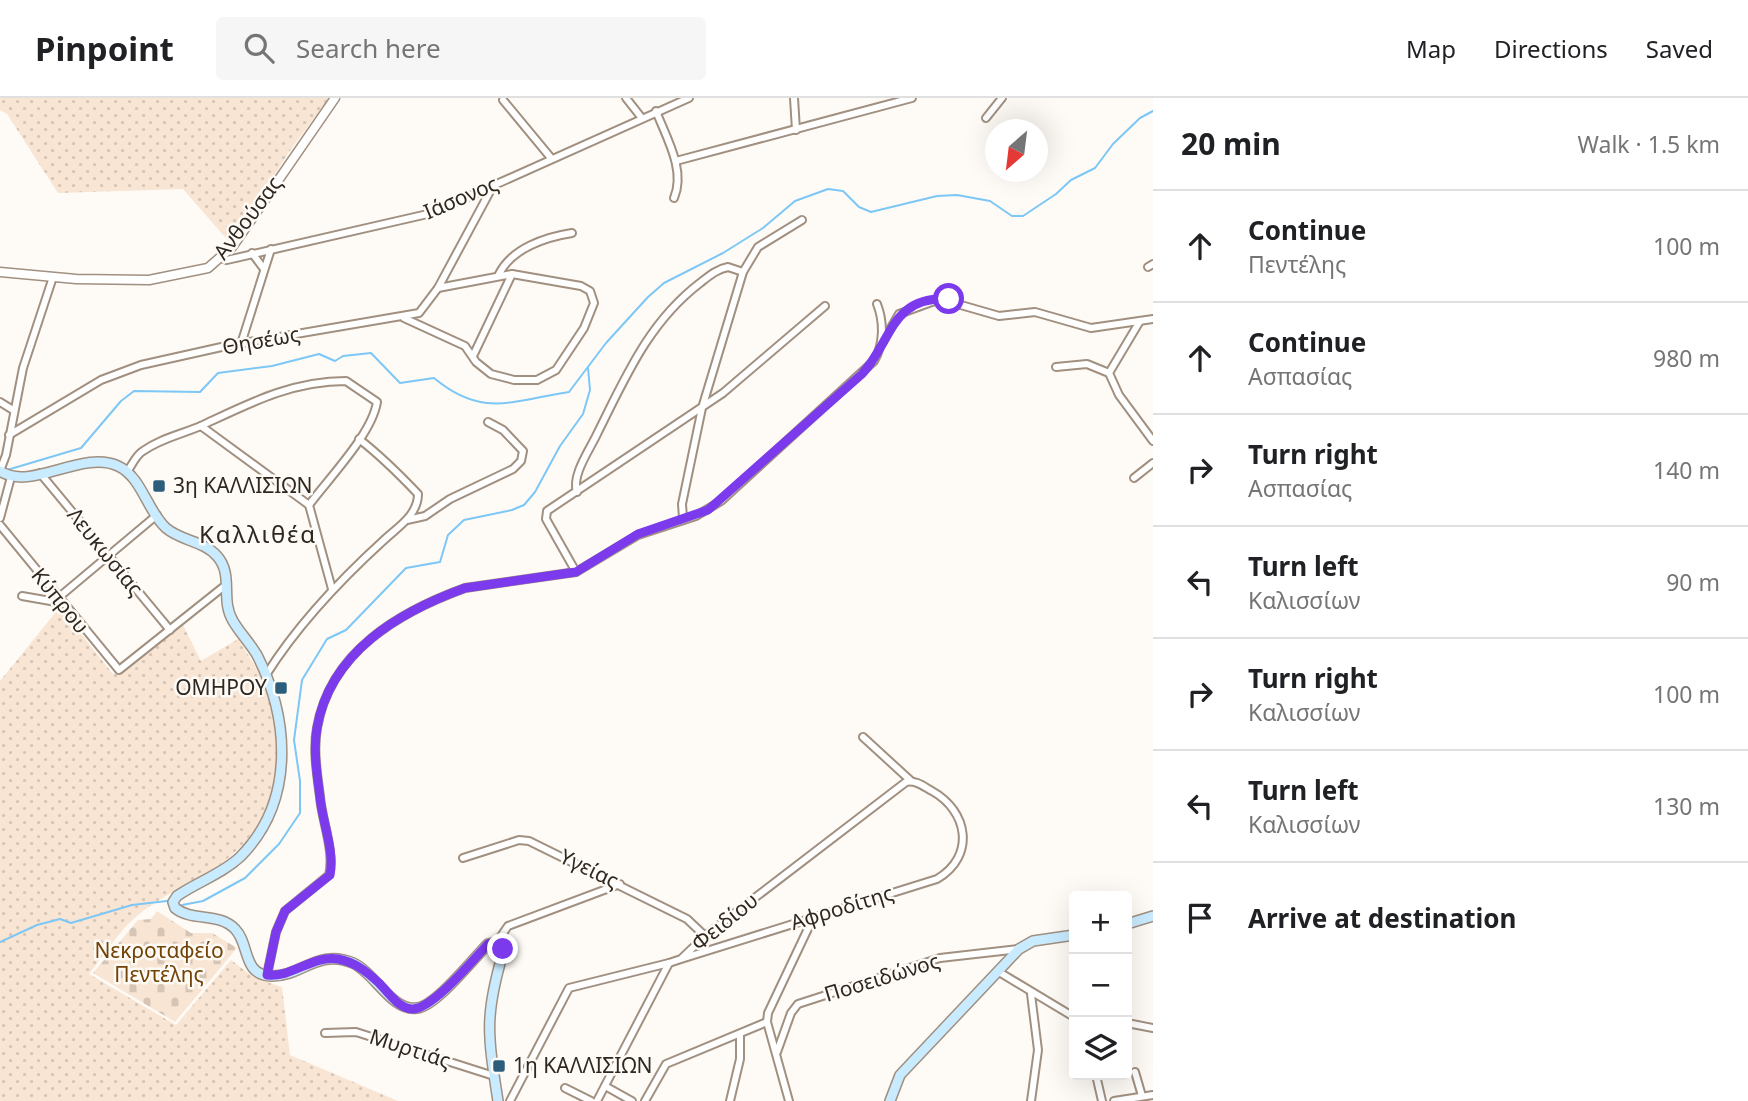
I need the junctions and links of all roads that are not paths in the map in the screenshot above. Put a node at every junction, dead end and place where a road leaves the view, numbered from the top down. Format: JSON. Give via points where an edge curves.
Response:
{"nodes":[{"id":1,"x":335,"y":98,"type":"edge"},
{"id":2,"x":625,"y":98,"type":"edge"},
{"id":3,"x":689,"y":98,"type":"edge"},
{"id":4,"x":794,"y":98,"type":"edge"},
{"id":5,"x":912,"y":98,"type":"edge"},
{"id":6,"x":1002,"y":98,"type":"edge"},
{"id":7,"x":503,"y":100,"type":"dead end"},
{"id":8,"x":656,"y":111,"type":"junction"},
{"id":9,"x":641,"y":117,"type":"junction"},
{"id":10,"x":986,"y":118,"type":"dead end"},
{"id":11,"x":796,"y":130,"type":"junction"},
{"id":12,"x":551,"y":158,"type":"junction"},
{"id":13,"x":676,"y":161,"type":"junction"},
{"id":14,"x":494,"y":184,"type":"junction"},
{"id":15,"x":674,"y":198,"type":"dead end"},
{"id":16,"x":802,"y":220,"type":"dead end"},
{"id":17,"x":572,"y":233,"type":"dead end"},
{"id":18,"x":271,"y":249,"type":"junction"},
{"id":19,"x":252,"y":253,"type":"junction"},
{"id":20,"x":222,"y":258,"type":"junction"},
{"id":21,"x":264,"y":269,"type":"junction"},
{"id":22,"x":0,"y":272,"type":"edge"},
{"id":23,"x":743,"y":272,"type":"junction"},
{"id":24,"x":499,"y":274,"type":"junction"},
{"id":25,"x":512,"y":274,"type":"junction"},
{"id":26,"x":53,"y":277,"type":"junction"},
{"id":27,"x":438,"y":288,"type":"junction"},
{"id":28,"x":877,"y":304,"type":"dead end"},
{"id":29,"x":825,"y":306,"type":"dead end"},
{"id":30,"x":424,"y":309,"type":"junction"},
{"id":31,"x":402,"y":318,"type":"junction"},
{"id":32,"x":1153,"y":319,"type":"edge"},
{"id":33,"x":1140,"y":321,"type":"junction"},
{"id":34,"x":427,"y":328,"type":"junction"},
{"id":35,"x":241,"y":344,"type":"junction"},
{"id":36,"x":881,"y":347,"type":"junction"},
{"id":37,"x":473,"y":356,"type":"junction"},
{"id":38,"x":1056,"y":367,"type":"dead end"},
{"id":39,"x":1109,"y":373,"type":"junction"},
{"id":40,"x":0,"y":402,"type":"edge"},
{"id":41,"x":702,"y":408,"type":"junction"},
{"id":42,"x":13,"y":410,"type":"junction"},
{"id":43,"x":488,"y":422,"type":"dead end"},
{"id":44,"x":201,"y":426,"type":"junction"},
{"id":45,"x":9,"y":435,"type":"junction"},
{"id":46,"x":359,"y":439,"type":"junction"},
{"id":47,"x":1153,"y":441,"type":"edge"},
{"id":48,"x":1153,"y":463,"type":"edge"},
{"id":49,"x":0,"y":471,"type":"edge"},
{"id":50,"x":127,"y":472,"type":"junction"},
{"id":51,"x":40,"y":473,"type":"junction"},
{"id":52,"x":11,"y":477,"type":"junction"},
{"id":53,"x":1134,"y":478,"type":"dead end"},
{"id":54,"x":577,"y":492,"type":"junction"},
{"id":55,"x":309,"y":505,"type":"junction"},
{"id":56,"x":157,"y":516,"type":"junction"},
{"id":57,"x":0,"y":518,"type":"edge"},
{"id":58,"x":684,"y":518,"type":"junction"},
{"id":59,"x":407,"y":520,"type":"junction"},
{"id":60,"x":0,"y":525,"type":"edge"},
{"id":61,"x":107,"y":556,"type":"junction"},
{"id":62,"x":576,"y":572,"type":"junction"},
{"id":63,"x":227,"y":584,"type":"junction"},
{"id":64,"x":332,"y":589,"type":"junction"},
{"id":65,"x":22,"y":596,"type":"dead end"},
{"id":66,"x":60,"y":600,"type":"junction"},
{"id":67,"x":170,"y":630,"type":"junction"},
{"id":68,"x":266,"y":675,"type":"junction"},
{"id":69,"x":863,"y":737,"type":"dead end"},
{"id":70,"x":911,"y":780,"type":"junction"},
{"id":71,"x":463,"y":858,"type":"dead end"},
{"id":72,"x":620,"y":884,"type":"junction"},
{"id":73,"x":814,"y":916,"type":"junction"},
{"id":74,"x":1153,"y":916,"type":"edge"},
{"id":75,"x":1132,"y":922,"type":"edge"},
{"id":76,"x":705,"y":936,"type":"junction"},
{"id":77,"x":1069,"y":936,"type":"edge"},
{"id":78,"x":497,"y":942,"type":"junction"},
{"id":79,"x":1019,"y":949,"type":"junction"},
{"id":80,"x":681,"y":959,"type":"junction"},
{"id":81,"x":669,"y":963,"type":"junction"},
{"id":82,"x":999,"y":972,"type":"junction"},
{"id":83,"x":267,"y":975,"type":"junction"},
{"id":84,"x":1031,"y":994,"type":"junction"},
{"id":85,"x":1069,"y":1014,"type":"edge"},
{"id":86,"x":767,"y":1022,"type":"junction"},
{"id":87,"x":1132,"y":1024,"type":"edge"},
{"id":88,"x":1153,"y":1028,"type":"edge"},
{"id":89,"x":325,"y":1033,"type":"dead end"},
{"id":90,"x":740,"y":1035,"type":"junction"},
{"id":91,"x":777,"y":1052,"type":"junction"},
{"id":92,"x":1135,"y":1072,"type":"dead end"},
{"id":93,"x":494,"y":1076,"type":"junction"},
{"id":94,"x":1097,"y":1080,"type":"edge"},
{"id":95,"x":605,"y":1086,"type":"junction"},
{"id":96,"x":565,"y":1088,"type":"dead end"},
{"id":97,"x":1153,"y":1095,"type":"edge"},
{"id":98,"x":1142,"y":1096,"type":"junction"},
{"id":99,"x":498,"y":1101,"type":"edge"},
{"id":100,"x":510,"y":1101,"type":"edge"},
{"id":101,"x":591,"y":1101,"type":"edge"},
{"id":102,"x":597,"y":1101,"type":"edge"},
{"id":103,"x":632,"y":1101,"type":"edge"},
{"id":104,"x":645,"y":1101,"type":"edge"},
{"id":105,"x":730,"y":1101,"type":"edge"},
{"id":106,"x":789,"y":1101,"type":"edge"},
{"id":107,"x":890,"y":1101,"type":"edge"},
{"id":108,"x":1031,"y":1101,"type":"edge"},
{"id":109,"x":1102,"y":1101,"type":"edge"},
{"id":110,"x":1114,"y":1101,"type":"edge"}],
"edges":[{"from":1,"to":20,"type":"street","name":"Ανθούσας"},
{"from":2,"to":9,"type":"street"},
{"from":3,"to":8,"type":"street","name":"Ιάσονος"},
{"from":4,"to":11,"type":"street"},
{"from":5,"to":11,"type":"street"},
{"from":6,"to":10,"type":"street"},
{"from":7,"to":12,"type":"street"},
{"from":8,"to":9,"type":"street","name":"Ιάσονος"},
{"from":8,"to":13,"type":"street"},
{"from":9,"to":12,"type":"street","name":"Ιάσονος"},
{"from":11,"to":13,"type":"street"},
{"from":12,"to":14,"type":"street","name":"Ιάσονος"},
{"from":13,"to":15,"type":"street","via":[[678,189]]},
{"from":14,"to":18,"type":"street","name":"Ιάσονος","via":[[432,213]]},
{"from":14,"to":27,"type":"street"},
{"from":16,"to":23,"type":"street","via":[[758,247]]},
{"from":17,"to":24,"type":"street","via":[[532,244]]},
{"from":18,"to":19,"type":"street","name":"Ιάσονος"},
{"from":18,"to":21,"type":"street"},
{"from":19,"to":20,"type":"street","name":"Ιάσονος"},
{"from":19,"to":21,"type":"street"},
{"from":20,"to":26,"type":"street","name":"Ανθούσας","via":[[201,270],[163,279]]},
{"from":21,"to":35,"type":"street"},
{"from":22,"to":26,"type":"street","name":"Ανθούσας"},
{"from":23,"to":41,"type":"street"},
{"from":23,"to":54,"type":"street","via":[[728,267],[715,272],[678,301],[652,331],[584,461],[575,482]]},
{"from":24,"to":25,"type":"street"},
{"from":24,"to":27,"type":"street"},
{"from":25,"to":37,"type":"street"},
{"from":25,"to":37,"type":"street","via":[[587,289],[593,303],[584,328],[556,370],[537,380],[491,374]]},
{"from":26,"to":42,"type":"street"},
{"from":27,"to":30,"type":"street"},
{"from":28,"to":36,"type":"street"},
{"from":29,"to":41,"type":"street"},
{"from":30,"to":31,"type":"street","name":"Θησέως"},
{"from":30,"to":34,"type":"street"},
{"from":31,"to":34,"type":"street"},
{"from":31,"to":35,"type":"street","name":"Θησέως"},
{"from":32,"to":33,"type":"street"},
{"from":33,"to":36,"type":"street","via":[[1090,328],[1035,312],[999,316],[940,299],[899,314]]},
{"from":33,"to":39,"type":"street"},
{"from":34,"to":37,"type":"street","via":[[465,346]]},
{"from":35,"to":45,"type":"street","name":"Θησέως","via":[[119,372]]},
{"from":36,"to":58,"type":"street","via":[[862,374],[721,502]]},
{"from":38,"to":39,"type":"street","via":[[1087,365]]},
{"from":39,"to":47,"type":"street"},
{"from":40,"to":42,"type":"street"},
{"from":41,"to":54,"type":"street"},
{"from":41,"to":58,"type":"street","via":[[682,504]]},
{"from":42,"to":45,"type":"street"},
{"from":43,"to":59,"type":"street","via":[[514,440],[523,451],[521,461],[425,516]]},
{"from":44,"to":46,"type":"street","via":[[270,393],[346,381],[376,402]]},
{"from":44,"to":50,"type":"street","via":[[140,452]]},
{"from":44,"to":55,"type":"street"},
{"from":45,"to":49,"type":"street"},
{"from":46,"to":55,"type":"street"},
{"from":46,"to":59,"type":"street","via":[[418,494],[418,505]]},
{"from":48,"to":53,"type":"street"},
{"from":49,"to":52,"type":"main road"},
{"from":50,"to":51,"type":"main road","via":[[105,463]]},
{"from":50,"to":56,"type":"main road"},
{"from":51,"to":52,"type":"main road"},
{"from":51,"to":61,"type":"street","name":"Λευκωσίας"},
{"from":52,"to":57,"type":"street"},
{"from":54,"to":62,"type":"street","via":[[546,515]]},
{"from":55,"to":64,"type":"street"},
{"from":56,"to":61,"type":"street"},
{"from":56,"to":63,"type":"main road","via":[[172,532],[215,554],[224,567]]},
{"from":58,"to":62,"type":"street","via":[[638,534]]},
{"from":59,"to":64,"type":"street"},
{"from":60,"to":66,"type":"street","name":"Κύπρου"},
{"from":61,"to":66,"type":"street"},
{"from":61,"to":67,"type":"street","name":"Λευκωσίας"},
{"from":62,"to":83,"type":"street","via":[[465,588],[385,627],[345,665],[327,694],[317,728],[316,765],[330,875],[285,911]]},
{"from":63,"to":67,"type":"street"},
{"from":63,"to":68,"type":"main road","via":[[229,614]]},
{"from":64,"to":68,"type":"street"},
{"from":65,"to":66,"type":"street"},
{"from":66,"to":67,"type":"street","name":"Κύπρου","via":[[115,669],[124,668]]},
{"from":68,"to":83,"type":"main road","via":[[280,713],[282,744],[268,818],[239,858],[180,894],[173,904],[186,914],[231,926],[242,939],[253,969]]},
{"from":69,"to":70,"type":"street"},
{"from":70,"to":73,"type":"street","name":"Αφροδίτης","via":[[951,804],[961,820],[961,851],[944,875]]},
{"from":70,"to":76,"type":"street","name":"Φειδίου"},
{"from":71,"to":72,"type":"street","name":"Υγείας","via":[[529,841]]},
{"from":72,"to":76,"type":"street","name":"Υγείας","via":[[687,919]]},
{"from":72,"to":78,"type":"street","via":[[508,926]]},
{"from":73,"to":80,"type":"street","name":"Αφροδίτης"},
{"from":73,"to":86,"type":"street"},
{"from":74,"to":75,"type":"main road"},
{"from":76,"to":80,"type":"street","name":"Φειδίου"},
{"from":77,"to":79,"type":"main road","via":[[1033,941]]},
{"from":78,"to":83,"type":"main road","via":[[488,944],[430,1003],[416,1009],[402,1005],[367,972],[340,960],[323,959]]},
{"from":78,"to":93,"type":"main road","via":[[503,953],[487,1023]]},
{"from":79,"to":82,"type":"main road"},
{"from":79,"to":91,"type":"street","name":"Ποσειδώνος","via":[[940,958],[798,1004]]},
{"from":80,"to":81,"type":"street","name":"Φειδίου"},
{"from":81,"to":95,"type":"street"},
{"from":81,"to":100,"type":"street","name":"Φειδίου","via":[[569,988]]},
{"from":82,"to":84,"type":"street"},
{"from":82,"to":107,"type":"main road","via":[[900,1075]]},
{"from":84,"to":85,"type":"street"},
{"from":84,"to":108,"type":"street","via":[[1038,1050]]},
{"from":86,"to":90,"type":"street"},
{"from":86,"to":91,"type":"street"},
{"from":87,"to":88,"type":"street"},
{"from":89,"to":93,"type":"street","name":"Μυρτιάς","via":[[356,1032]]},
{"from":90,"to":104,"type":"street","via":[[666,1063]]},
{"from":90,"to":105,"type":"street","via":[[740,1059]]},
{"from":91,"to":106,"type":"street"},
{"from":92,"to":98,"type":"street"},
{"from":93,"to":99,"type":"main road"},
{"from":94,"to":109,"type":"street"},
{"from":95,"to":102,"type":"street"},
{"from":95,"to":103,"type":"street"},
{"from":96,"to":101,"type":"street"},
{"from":97,"to":98,"type":"street"},
{"from":98,"to":110,"type":"street"}]}
